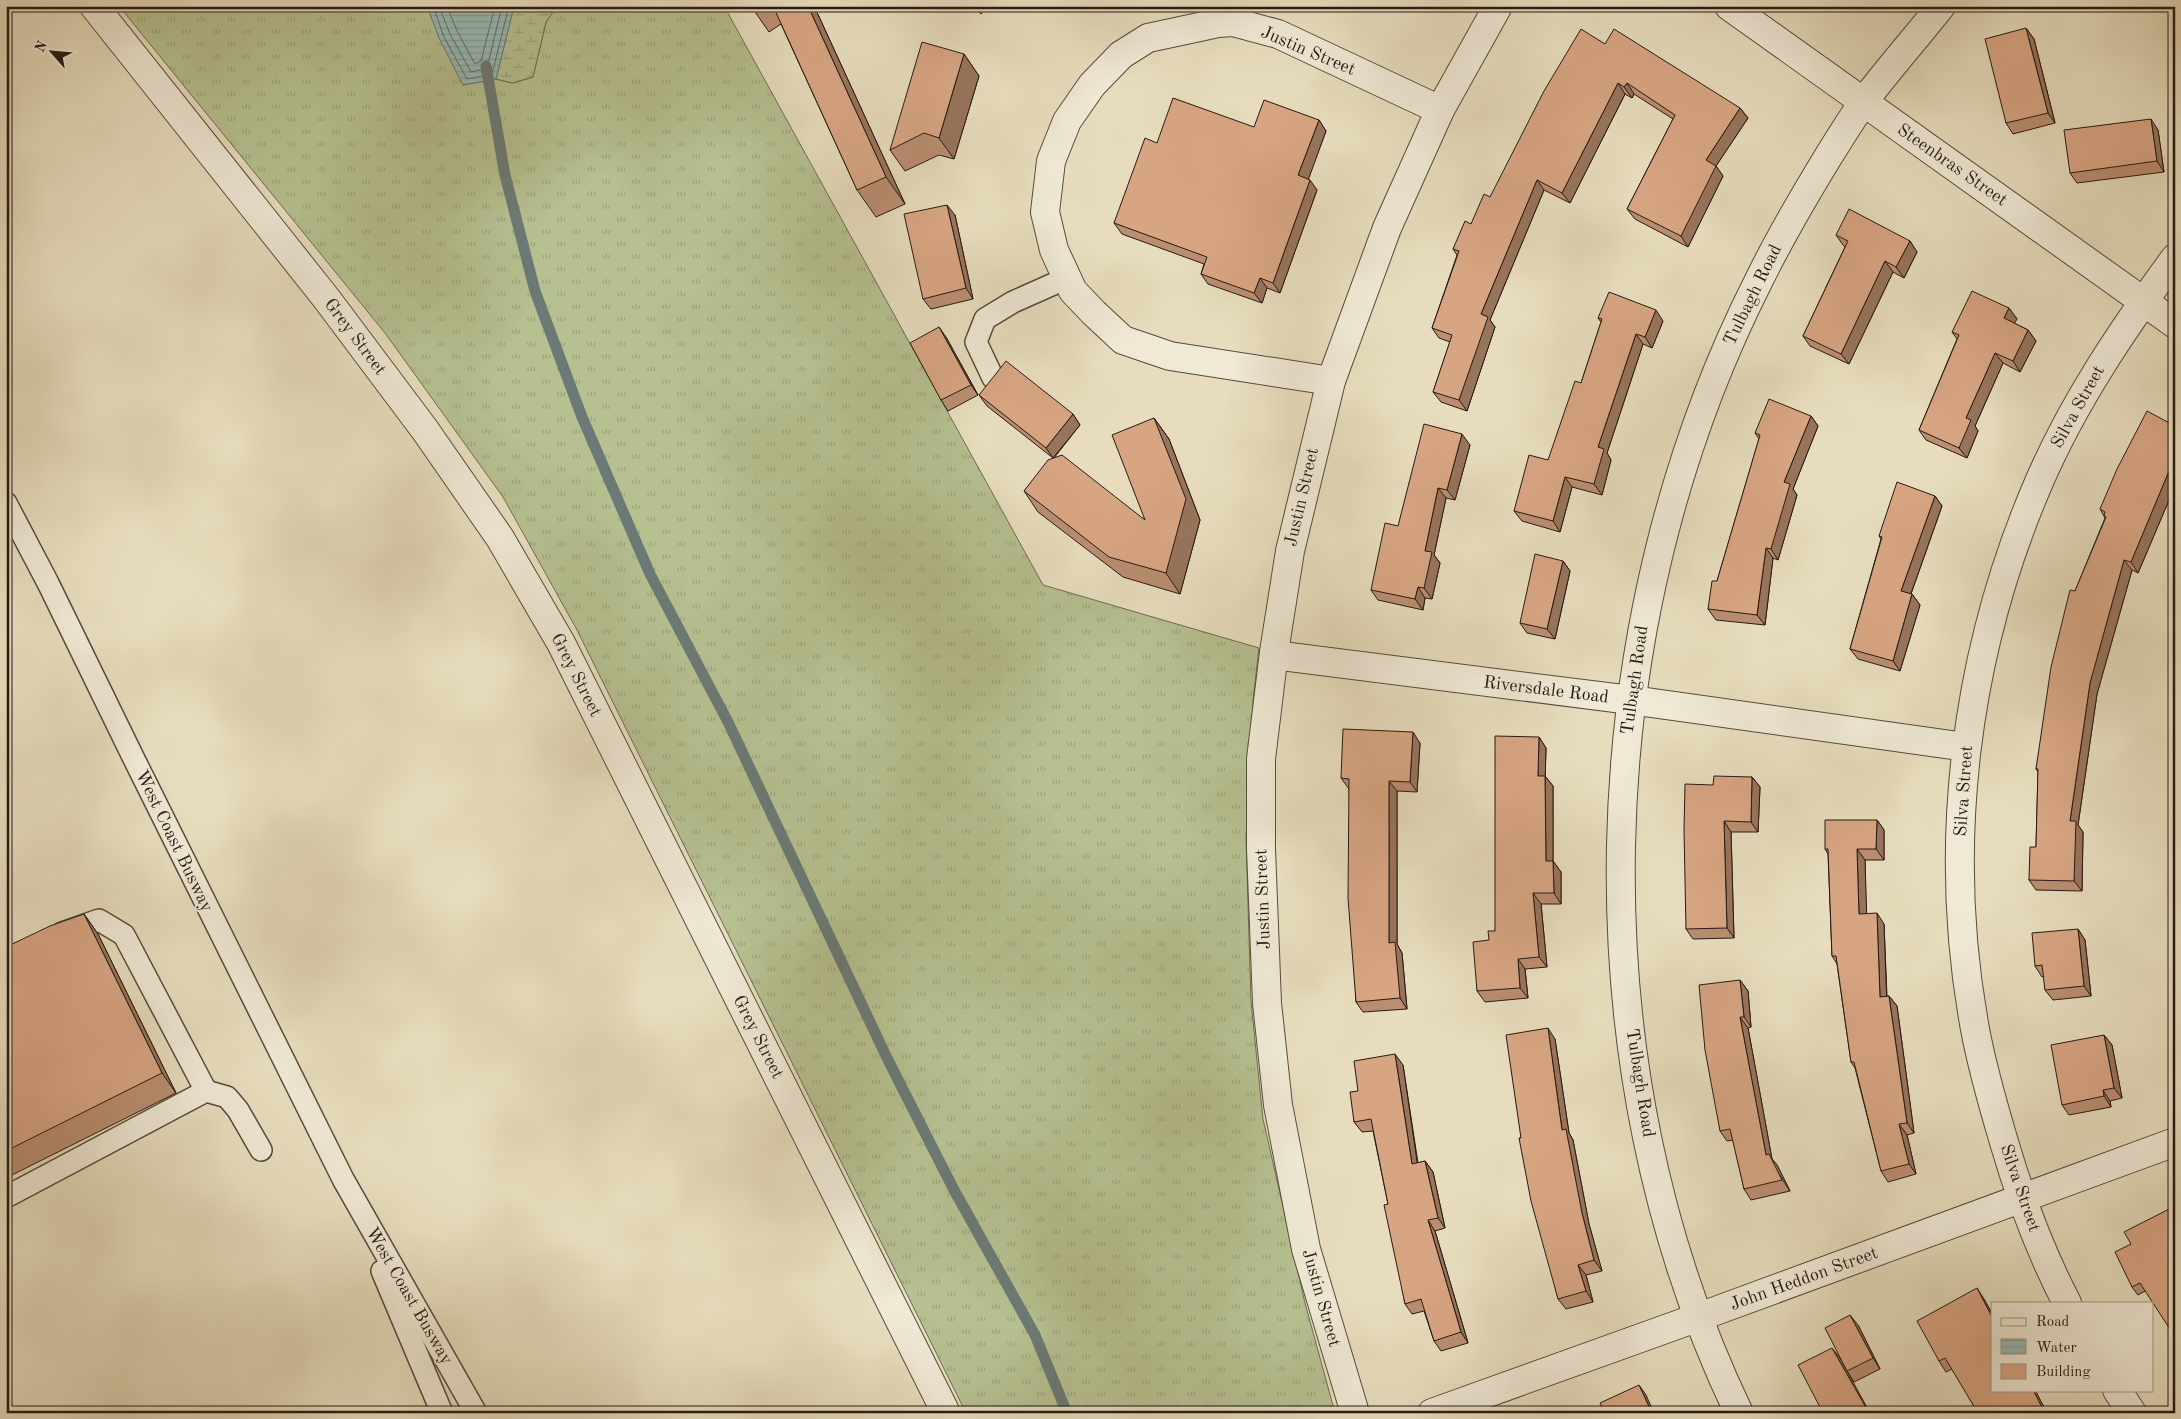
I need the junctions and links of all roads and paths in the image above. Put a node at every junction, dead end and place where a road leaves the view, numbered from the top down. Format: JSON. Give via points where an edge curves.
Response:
{"nodes":[{"id":1,"x":94,"y":6,"type":"edge"},
{"id":2,"x":1498,"y":6,"type":"edge"},
{"id":3,"x":1729,"y":6,"type":"edge"},
{"id":4,"x":1941,"y":6,"type":"edge"},
{"id":5,"x":1864,"y":102,"type":"junction"},
{"id":6,"x":1440,"y":110,"type":"junction"},
{"id":7,"x":2175,"y":258,"type":"edge"},
{"id":8,"x":1067,"y":278,"type":"junction"},
{"id":9,"x":2143,"y":301,"type":"junction"},
{"id":10,"x":2175,"y":324,"type":"edge"},
{"id":11,"x":992,"y":378,"type":"edge"},
{"id":12,"x":1331,"y":381,"type":"junction"},
{"id":13,"x":6,"y":503,"type":"edge"},
{"id":14,"x":1274,"y":655,"type":"junction"},
{"id":15,"x":1631,"y":700,"type":"junction"},
{"id":16,"x":1966,"y":747,"type":"junction"},
{"id":17,"x":42,"y":943,"type":"edge"},
{"id":18,"x":206,"y":1091,"type":"junction"},
{"id":19,"x":2175,"y":1142,"type":"edge"},
{"id":20,"x":261,"y":1150,"type":"dead end"},
{"id":21,"x":343,"y":1179,"type":"junction"},
{"id":22,"x":6,"y":1197,"type":"edge"},
{"id":23,"x":2021,"y":1199,"type":"junction"},
{"id":24,"x":2067,"y":1302,"type":"edge"},
{"id":25,"x":1699,"y":1317,"type":"junction"},
{"id":26,"x":2118,"y":1392,"type":"edge"},
{"id":27,"x":442,"y":1413,"type":"edge"},
{"id":28,"x":476,"y":1413,"type":"edge"},
{"id":29,"x":946,"y":1413,"type":"edge"},
{"id":30,"x":1355,"y":1413,"type":"edge"},
{"id":31,"x":1432,"y":1413,"type":"edge"},
{"id":32,"x":1739,"y":1413,"type":"edge"},
{"id":33,"x":2132,"y":1413,"type":"edge"}],
"edges":[{"from":1,"to":29,"type":"street","name":"Grey Street","via":[[326,298],[425,430],[500,538],[561,643]]},
{"from":2,"to":6,"type":"street","name":"Justin Street"},
{"from":3,"to":5,"type":"street","name":"Steenbras Street"},
{"from":4,"to":5,"type":"street","name":"Tulbagh Road"},
{"from":5,"to":9,"type":"street","name":"Steenbras Street"},
{"from":5,"to":15,"type":"street","name":"Tulbagh Road","via":[[1798,206],[1720,363],[1690,445],[1665,528],[1645,614]]},
{"from":6,"to":8,"type":"street","name":"Justin Street","via":[[1278,34],[1233,22],[1148,38],[1122,55],[1092,85],[1067,121],[1051,161],[1045,212],[1054,250]]},
{"from":6,"to":12,"type":"street","name":"Justin Street","via":[[1387,228]]},
{"from":7,"to":9,"type":"street","name":"Silva Street"},
{"from":8,"to":11,"type":"lane","via":[[1013,302],[985,319],[976,342]]},
{"from":8,"to":12,"type":"street","name":"Justin Street","via":[[1073,290],[1123,340],[1170,356]]},
{"from":9,"to":10,"type":"street","name":"Steenbras Street"},
{"from":9,"to":16,"type":"street","name":"Silva Street","via":[[2104,359],[2039,481],[1993,611],[1977,678]]},
{"from":12,"to":14,"type":"street","name":"Justin Street","via":[[1290,551]]},
{"from":13,"to":21,"type":"lane","name":"West Coast Busway"},
{"from":14,"to":15,"type":"street","name":"Riversdale Road"},
{"from":14,"to":30,"type":"street","name":"Justin Street","via":[[1261,759],[1267,1003],[1278,1104],[1306,1249]]},
{"from":15,"to":16,"type":"street","name":"Riversdale Road"},
{"from":15,"to":25,"type":"street","name":"Tulbagh Road","via":[[1623,778],[1620,857],[1628,1013],[1654,1167],[1674,1243]]},
{"from":16,"to":23,"type":"street","name":"Silva Street","via":[[1960,818],[1965,959],[1975,1029],[1990,1098]]},
{"from":17,"to":18,"type":"lane","via":[[98,920],[124,935]]},
{"from":18,"to":20,"type":"lane","via":[[227,1097]]},
{"from":18,"to":22,"type":"lane"},
{"from":19,"to":23,"type":"street","name":"John Heddon Street"},
{"from":21,"to":27,"type":"lane","name":"West Coast Busway"},
{"from":21,"to":28,"type":"lane","name":"West Coast Busway"},
{"from":23,"to":24,"type":"street","name":"Silva Street"},
{"from":23,"to":25,"type":"street","name":"John Heddon Street"},
{"from":25,"to":31,"type":"street","name":"John Heddon Street"},
{"from":25,"to":32,"type":"street","name":"Tulbagh Road"},
{"from":26,"to":33,"type":"street"}]}
